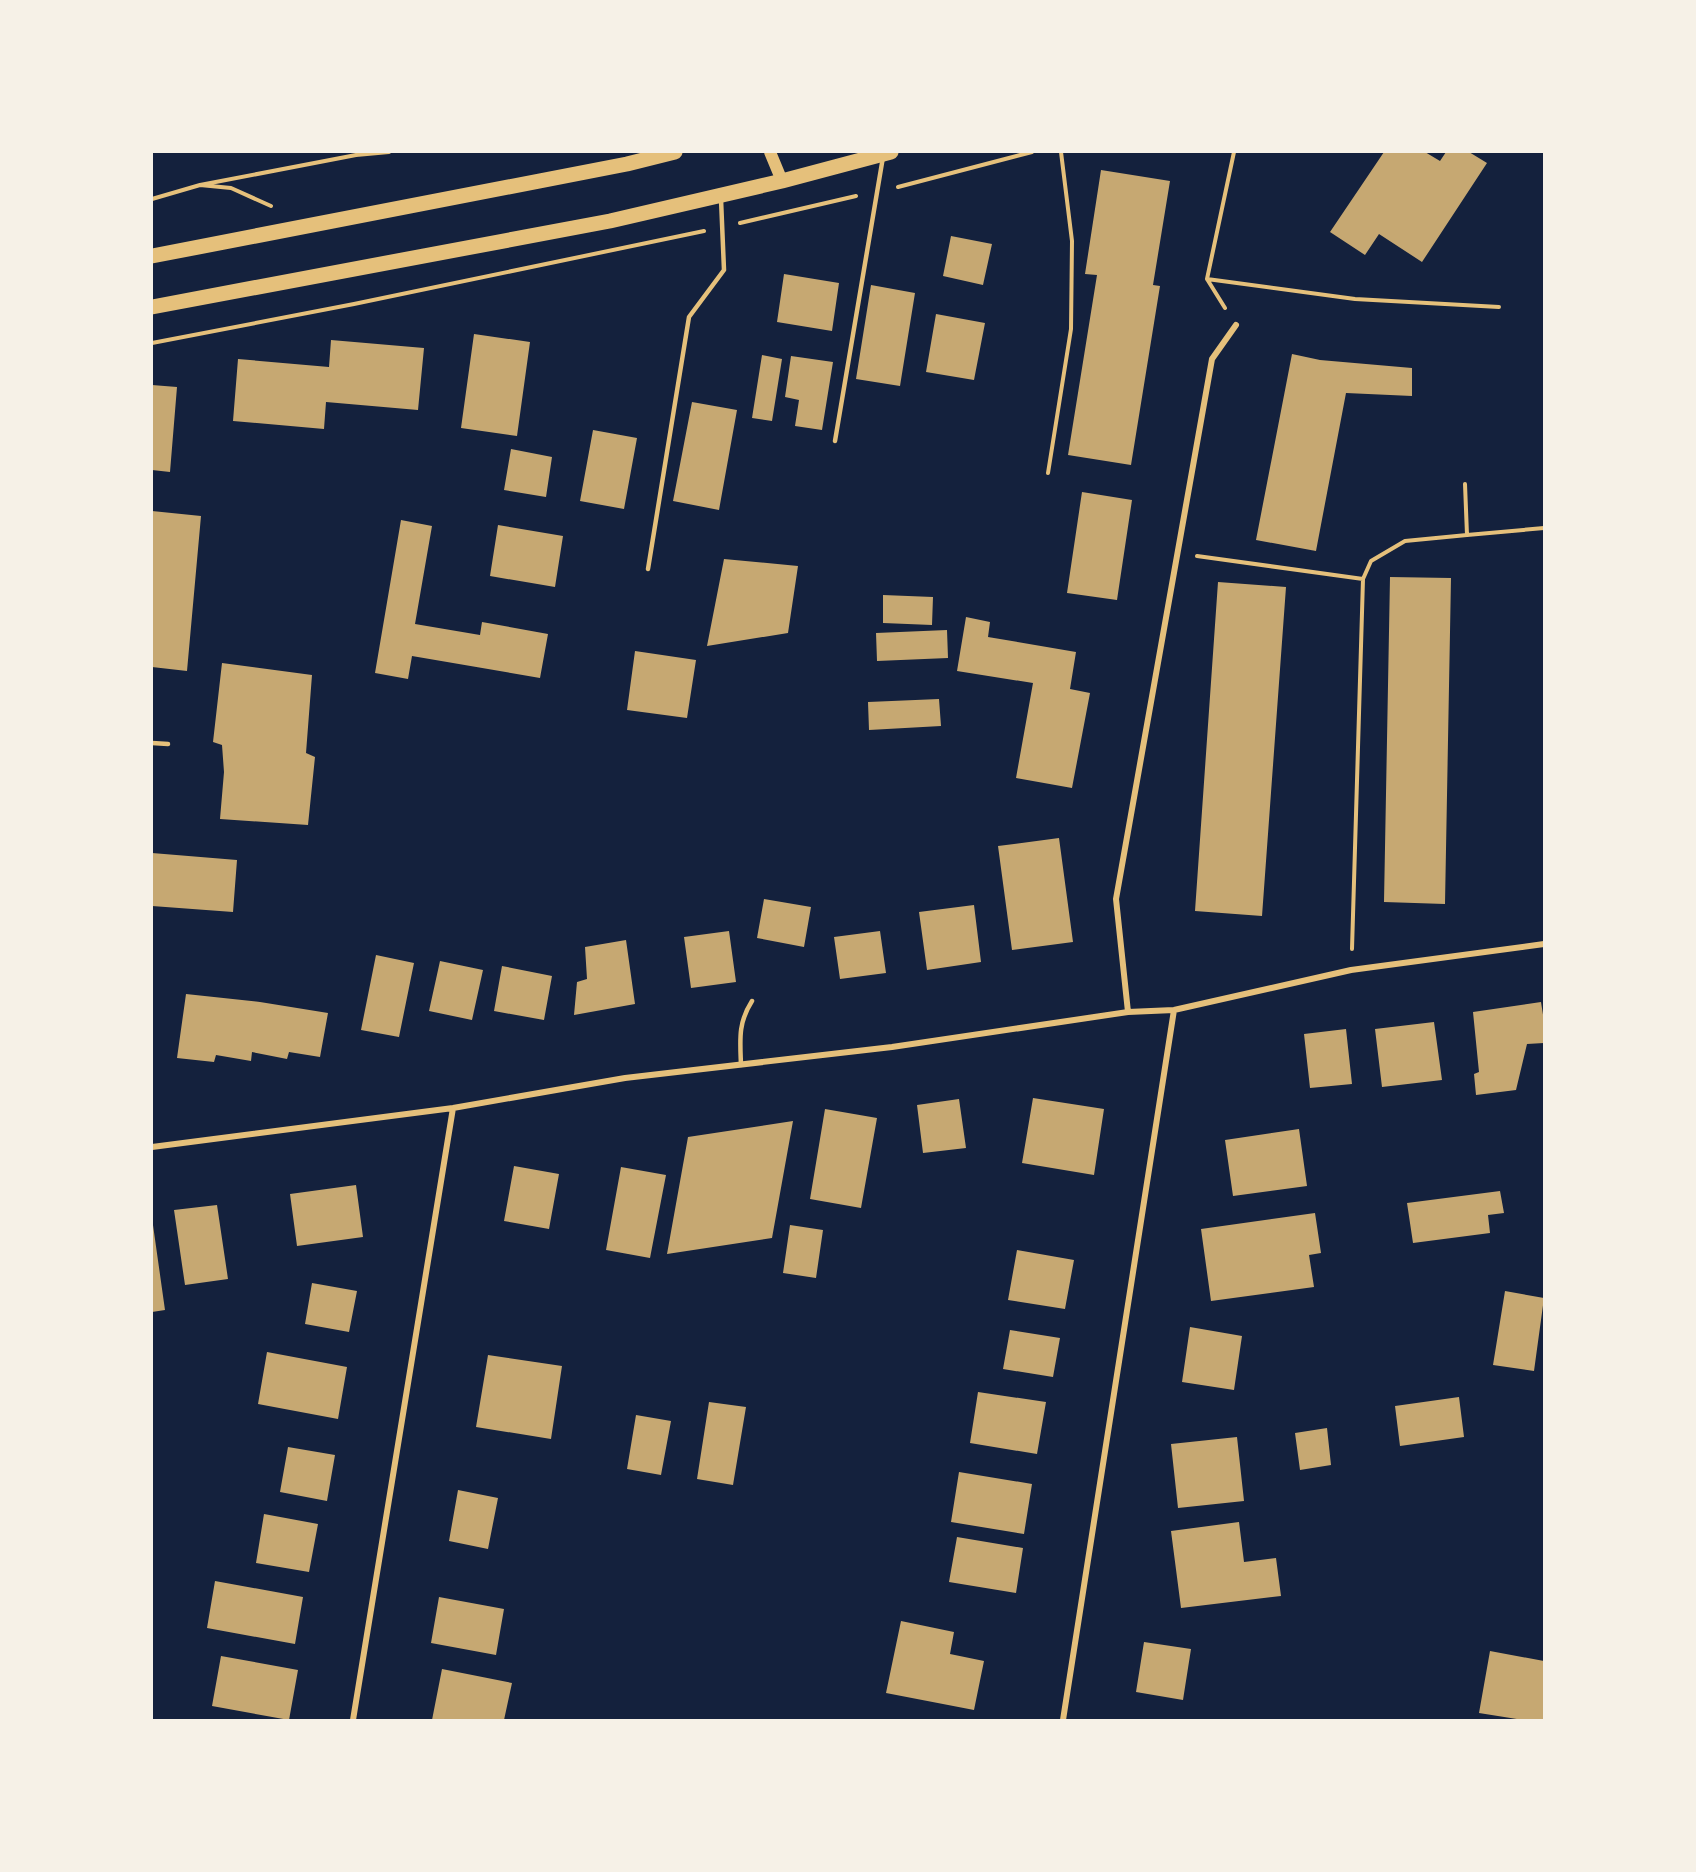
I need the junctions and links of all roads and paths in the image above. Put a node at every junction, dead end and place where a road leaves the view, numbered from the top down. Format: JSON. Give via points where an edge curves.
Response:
{"nodes":[{"id":1,"x":389,"y":152,"type":"edge"},
{"id":2,"x":675,"y":152,"type":"edge"},
{"id":3,"x":770,"y":152,"type":"edge"},
{"id":4,"x":887,"y":152,"type":"edge"},
{"id":5,"x":1061,"y":152,"type":"edge"},
{"id":6,"x":1234,"y":152,"type":"edge"},
{"id":7,"x":782,"y":181,"type":"junction"},
{"id":8,"x":200,"y":185,"type":"junction"},
{"id":9,"x":721,"y":196,"type":"junction"},
{"id":10,"x":152,"y":199,"type":"edge"},
{"id":11,"x":274,"y":208,"type":"dead end"},
{"id":12,"x":152,"y":256,"type":"edge"},
{"id":13,"x":1207,"y":279,"type":"junction"},
{"id":14,"x":152,"y":307,"type":"edge"},
{"id":15,"x":1499,"y":307,"type":"dead end"},
{"id":16,"x":1236,"y":326,"type":"joint"},
{"id":17,"x":835,"y":441,"type":"dead end"},
{"id":18,"x":1048,"y":473,"type":"dead end"},
{"id":19,"x":1465,"y":484,"type":"dead end"},
{"id":20,"x":1545,"y":528,"type":"edge"},
{"id":21,"x":1467,"y":535,"type":"junction"},
{"id":22,"x":1177,"y":553,"type":"junction"},
{"id":23,"x":648,"y":569,"type":"dead end"},
{"id":24,"x":1363,"y":579,"type":"junction"},
{"id":25,"x":152,"y":743,"type":"edge"},
{"id":26,"x":168,"y":744,"type":"dead end"},
{"id":27,"x":1545,"y":944,"type":"edge"},
{"id":28,"x":1351,"y":970,"type":"junction"},
{"id":29,"x":752,"y":1000,"type":"dead end"},
{"id":30,"x":1174,"y":1010,"type":"junction"},
{"id":31,"x":1128,"y":1012,"type":"junction"},
{"id":32,"x":741,"y":1065,"type":"junction"},
{"id":33,"x":453,"y":1108,"type":"junction"},
{"id":34,"x":152,"y":1147,"type":"edge"},
{"id":35,"x":353,"y":1720,"type":"edge"},
{"id":36,"x":1064,"y":1720,"type":"edge"}],
"edges":[{"from":1,"to":8,"type":"path"},
{"from":2,"to":12,"type":"main road"},
{"from":3,"to":7,"type":"main road"},
{"from":4,"to":7,"type":"main road"},
{"from":4,"to":17,"type":"lane"},
{"from":5,"to":18,"type":"path","via":[[1072,241],[1071,329]]},
{"from":6,"to":13,"type":"path"},
{"from":7,"to":9,"type":"main road"},
{"from":8,"to":10,"type":"path"},
{"from":8,"to":11,"type":"path","via":[[231,188]]},
{"from":9,"to":14,"type":"main road","via":[[610,221]]},
{"from":9,"to":23,"type":"lane","via":[[724,270],[689,318]]},
{"from":13,"to":15,"type":"path","via":[[1355,299]]},
{"from":13,"to":16,"type":"path"},
{"from":16,"to":22,"type":"street","via":[[1212,359]]},
{"from":19,"to":21,"type":"path"},
{"from":20,"to":21,"type":"path"},
{"from":21,"to":24,"type":"path","via":[[1405,541],[1371,561]]},
{"from":22,"to":24,"type":"path"},
{"from":22,"to":31,"type":"street","via":[[1116,899]]},
{"from":24,"to":28,"type":"path"},
{"from":25,"to":26,"type":"lane"},
{"from":27,"to":28,"type":"street"},
{"from":28,"to":30,"type":"street"},
{"from":29,"to":32,"type":"lane","via":[[742,1016]]},
{"from":30,"to":31,"type":"street"},
{"from":30,"to":36,"type":"street"},
{"from":31,"to":32,"type":"street"},
{"from":32,"to":33,"type":"street","via":[[625,1078]]},
{"from":33,"to":34,"type":"street"},
{"from":33,"to":35,"type":"street"}]}
